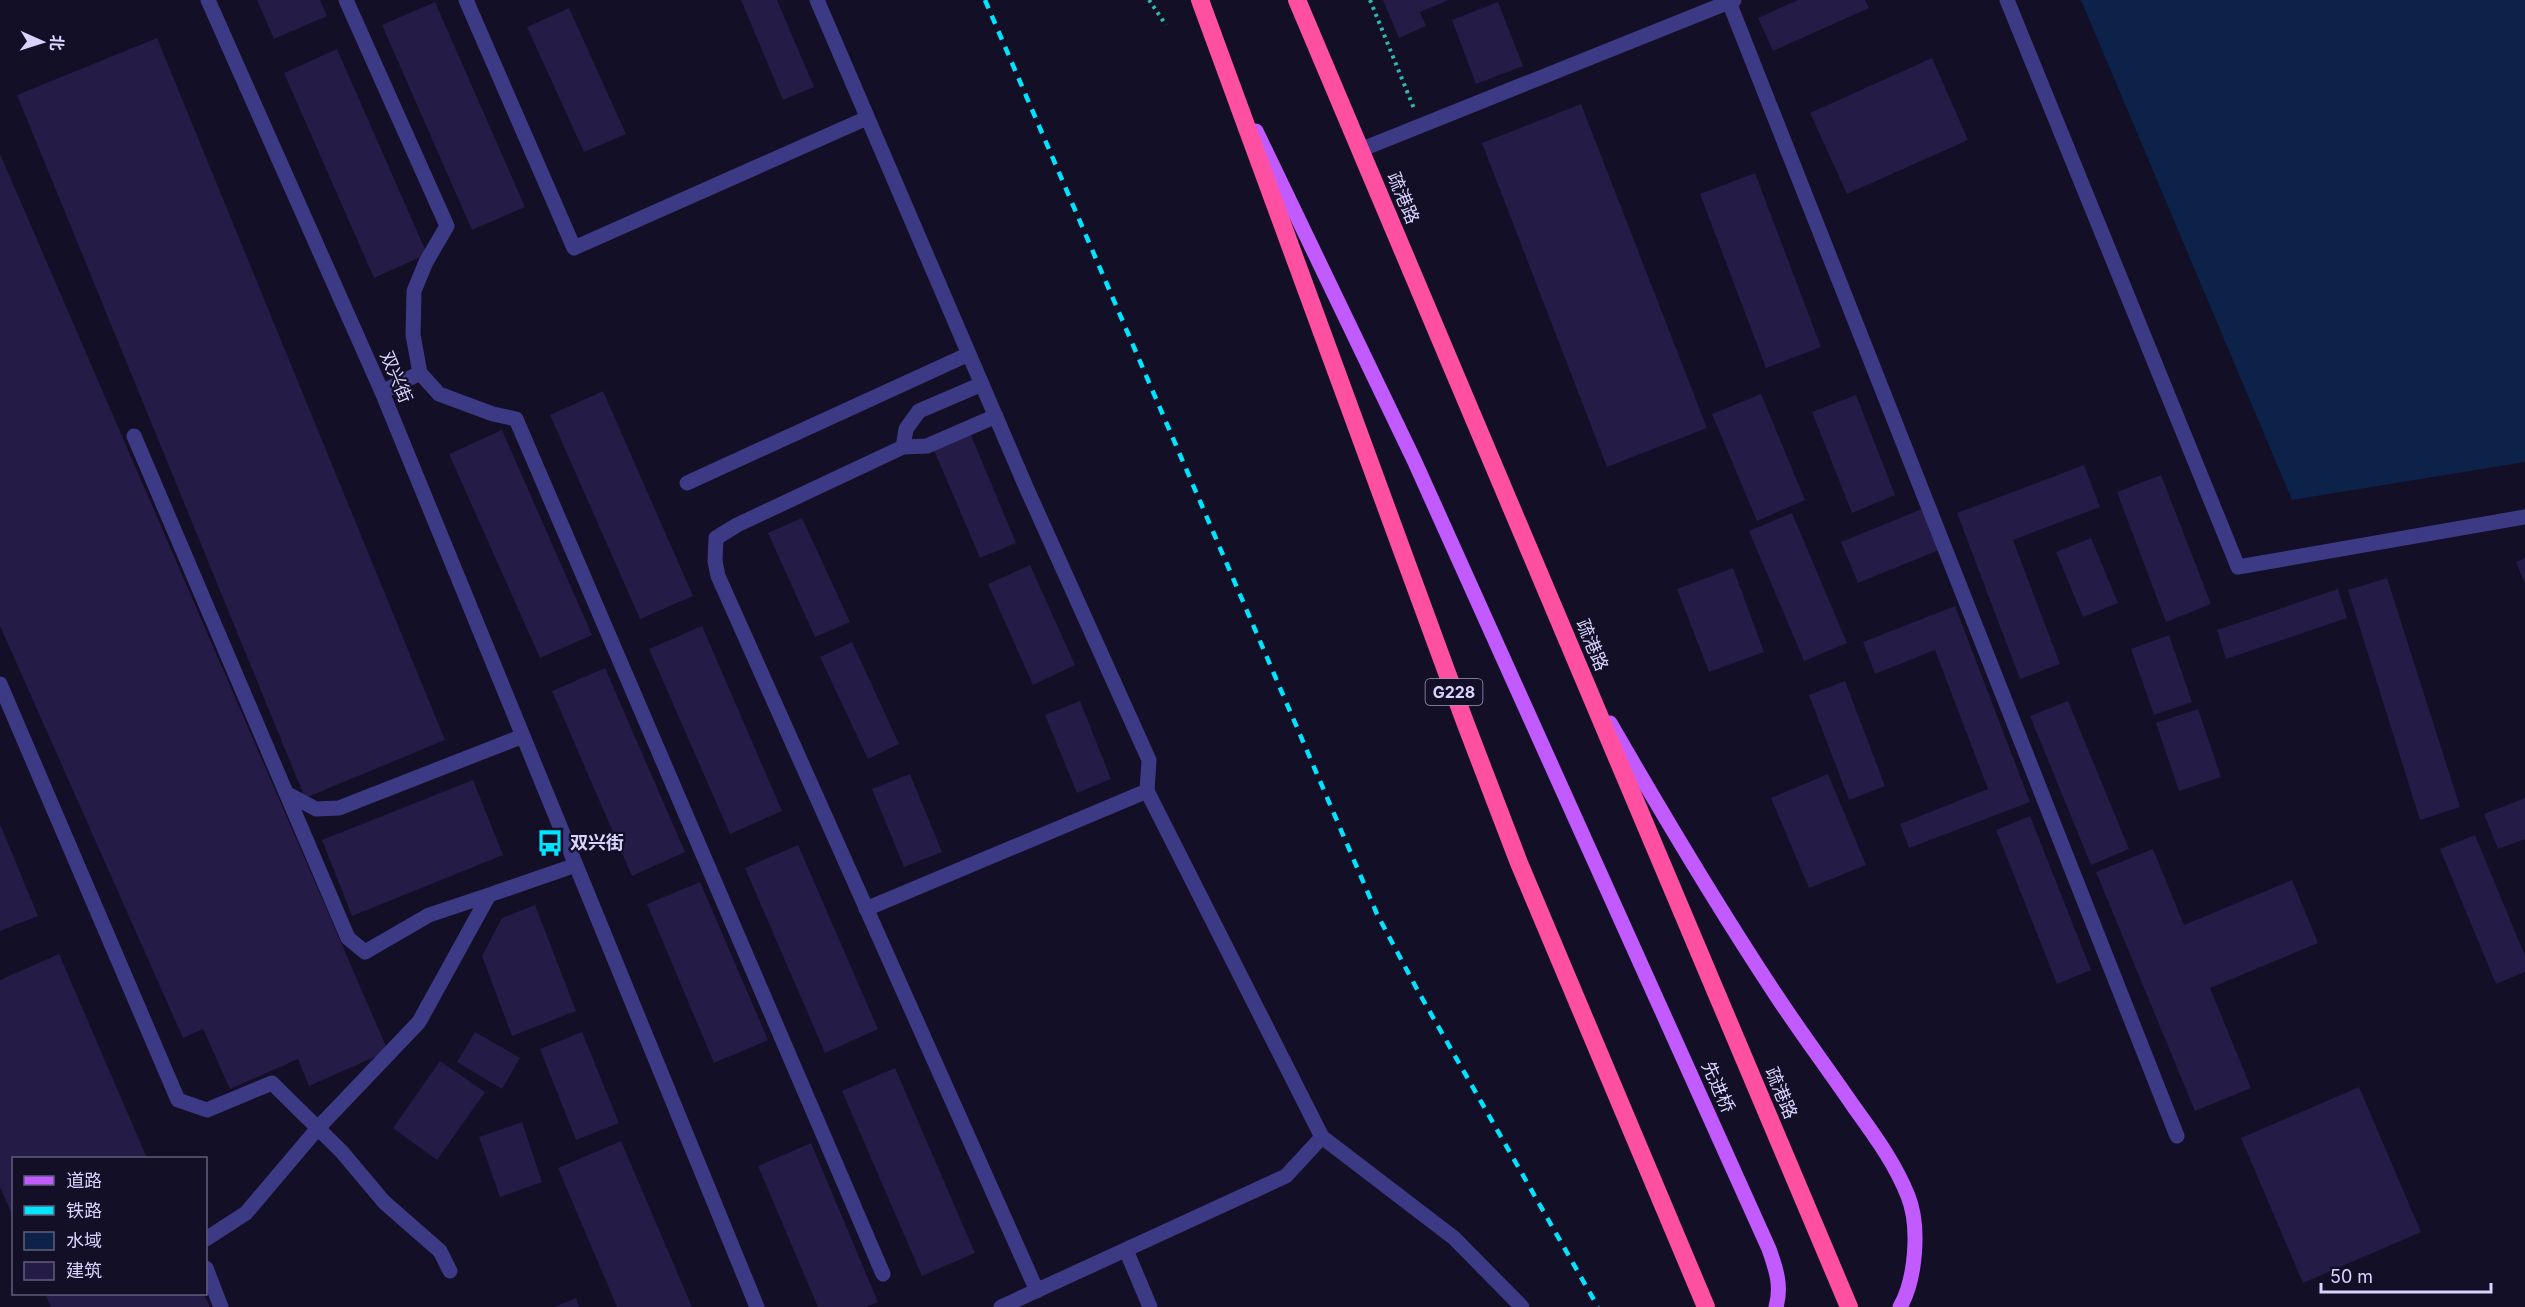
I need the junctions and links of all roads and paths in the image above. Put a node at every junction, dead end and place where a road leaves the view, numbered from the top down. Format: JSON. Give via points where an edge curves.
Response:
{"nodes":[{"id":1,"x":208,"y":0,"type":"edge"},
{"id":2,"x":346,"y":0,"type":"edge"},
{"id":3,"x":466,"y":0,"type":"edge"},
{"id":4,"x":817,"y":0,"type":"edge"},
{"id":5,"x":1149,"y":0,"type":"edge"},
{"id":6,"x":1200,"y":0,"type":"edge"},
{"id":7,"x":1297,"y":0,"type":"edge"},
{"id":8,"x":1370,"y":0,"type":"edge"},
{"id":9,"x":2007,"y":0,"type":"edge"},
{"id":10,"x":1731,"y":1,"type":"edge"},
{"id":11,"x":1166,"y":25,"type":"dead end"},
{"id":12,"x":1225,"y":68,"type":"junction"},
{"id":13,"x":867,"y":118,"type":"junction"},
{"id":14,"x":1421,"y":125,"type":"junction"},
{"id":15,"x":1360,"y":150,"type":"junction"},
{"id":16,"x":969,"y":354,"type":"junction"},
{"id":17,"x":420,"y":373,"type":"junction"},
{"id":18,"x":982,"y":384,"type":"junction"},
{"id":19,"x":382,"y":392,"type":"junction"},
{"id":20,"x":996,"y":416,"type":"junction"},
{"id":21,"x":134,"y":435,"type":"dead end"},
{"id":22,"x":903,"y":447,"type":"junction"},
{"id":23,"x":687,"y":483,"type":"dead end"},
{"id":24,"x":2525,"y":517,"type":"edge"},
{"id":25,"x":1582,"y":676,"type":"junction"},
{"id":26,"x":0,"y":684,"type":"edge"},
{"id":27,"x":523,"y":736,"type":"junction"},
{"id":28,"x":1147,"y":791,"type":"junction"},
{"id":29,"x":286,"y":793,"type":"junction"},
{"id":30,"x":576,"y":865,"type":"junction"},
{"id":31,"x":489,"y":895,"type":"junction"},
{"id":32,"x":866,"y":909,"type":"junction"},
{"id":33,"x":318,"y":1128,"type":"junction"},
{"id":34,"x":2177,"y":1136,"type":"dead end"},
{"id":35,"x":1322,"y":1137,"type":"junction"},
{"id":36,"x":207,"y":1238,"type":"edge"},
{"id":37,"x":1126,"y":1250,"type":"junction"},
{"id":38,"x":207,"y":1271,"type":"edge"},
{"id":39,"x":450,"y":1271,"type":"dead end"},
{"id":40,"x":883,"y":1274,"type":"dead end"},
{"id":41,"x":1840,"y":1286,"type":"junction"},
{"id":42,"x":1037,"y":1291,"type":"junction"},
{"id":43,"x":221,"y":1307,"type":"edge"},
{"id":44,"x":757,"y":1307,"type":"edge"},
{"id":45,"x":1001,"y":1307,"type":"edge"},
{"id":46,"x":1150,"y":1307,"type":"edge"},
{"id":47,"x":1522,"y":1307,"type":"edge"},
{"id":48,"x":1706,"y":1307,"type":"edge"},
{"id":49,"x":1776,"y":1307,"type":"edge"},
{"id":50,"x":1849,"y":1307,"type":"edge"},
{"id":51,"x":1855,"y":1307,"type":"edge"},
{"id":52,"x":1900,"y":1307,"type":"edge"}],
"edges":[{"from":1,"to":19,"type":"street","name":"双兴街"},
{"from":2,"to":17,"type":"street","via":[[447,226],[414,291],[413,335]]},
{"from":3,"to":13,"type":"street","via":[[574,248]]},
{"from":4,"to":13,"type":"street"},
{"from":5,"to":11,"type":"path"},
{"from":6,"to":12,"type":"highway","number":"G228"},
{"from":7,"to":15,"type":"highway","name":"疏港路"},
{"from":8,"to":14,"type":"path"},
{"from":9,"to":24,"type":"street","via":[[2238,567]]},
{"from":10,"to":14,"type":"street"},
{"from":10,"to":34,"type":"street"},
{"from":12,"to":48,"type":"highway","number":"G228","via":[[1510,841]]},
{"from":12,"to":49,"type":"main road","name":"先进桥","via":[[1414,460],[1769,1249],[1780,1292]]},
{"from":13,"to":16,"type":"street"},
{"from":14,"to":15,"type":"street"},
{"from":15,"to":25,"type":"highway","name":"疏港路"},
{"from":16,"to":18,"type":"street"},
{"from":16,"to":23,"type":"street"},
{"from":17,"to":19,"type":"street"},
{"from":17,"to":40,"type":"street","via":[[439,394],[516,419]]},
{"from":18,"to":20,"type":"street"},
{"from":18,"to":22,"type":"street","via":[[919,411],[906,429]]},
{"from":19,"to":27,"type":"street","name":"双兴街"},
{"from":20,"to":22,"type":"street","via":[[927,446]]},
{"from":20,"to":28,"type":"street","via":[[1149,760]]},
{"from":21,"to":29,"type":"street"},
{"from":22,"to":32,"type":"street","via":[[716,538],[718,576]]},
{"from":25,"to":41,"type":"highway","name":"疏港路"},
{"from":25,"to":52,"type":"main road","via":[[1719,908],[1897,1172],[1909,1199],[1916,1235],[1912,1270]]},
{"from":26,"to":33,"type":"street","via":[[178,1100],[207,1110],[272,1083]]},
{"from":27,"to":29,"type":"street","via":[[339,808],[316,809]]},
{"from":27,"to":30,"type":"street","name":"双兴街"},
{"from":28,"to":32,"type":"street"},
{"from":28,"to":35,"type":"street"},
{"from":29,"to":31,"type":"street","via":[[348,938],[364,952],[429,915]]},
{"from":30,"to":31,"type":"street"},
{"from":30,"to":44,"type":"street","name":"双兴街"},
{"from":31,"to":33,"type":"street","via":[[420,1022]]},
{"from":32,"to":42,"type":"street"},
{"from":33,"to":36,"type":"street","via":[[246,1213]]},
{"from":33,"to":39,"type":"street","via":[[384,1202],[440,1251]]},
{"from":35,"to":37,"type":"street","via":[[1286,1176]]},
{"from":35,"to":47,"type":"street","via":[[1454,1238]]},
{"from":37,"to":42,"type":"street"},
{"from":37,"to":46,"type":"street"},
{"from":38,"to":43,"type":"street"},
{"from":41,"to":50,"type":"highway","name":"疏港路"},
{"from":41,"to":51,"type":"street"},
{"from":42,"to":45,"type":"street"}]}
